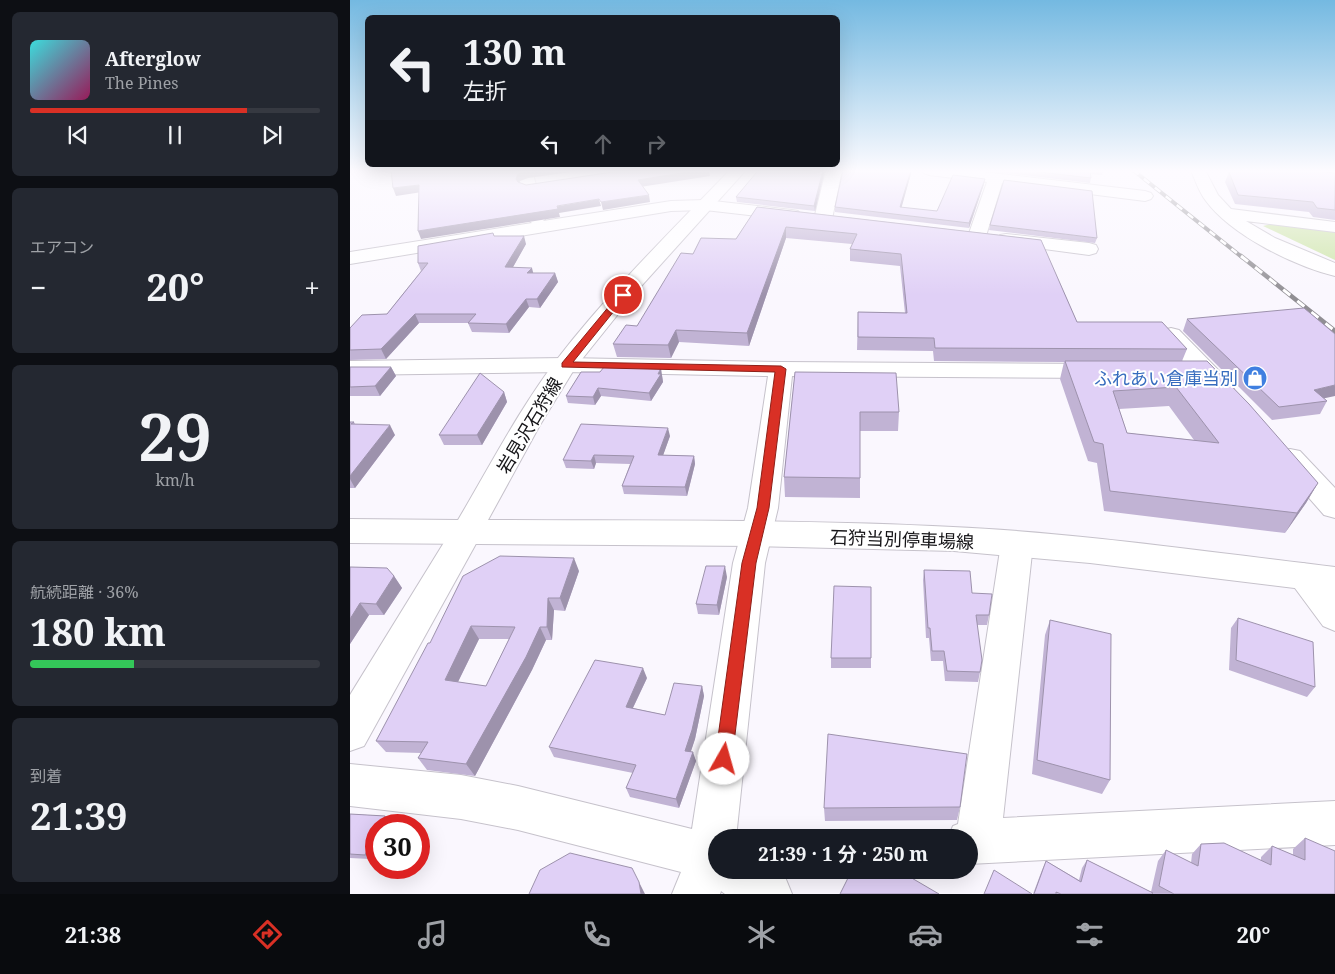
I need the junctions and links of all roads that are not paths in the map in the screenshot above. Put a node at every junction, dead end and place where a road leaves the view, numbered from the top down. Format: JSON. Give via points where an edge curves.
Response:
{"nodes":[{"id":1,"x":534,"y":212,"type":"edge"},
{"id":2,"x":635,"y":212,"type":"edge"},
{"id":3,"x":699,"y":212,"type":"edge"},
{"id":4,"x":762,"y":212,"type":"edge"},
{"id":5,"x":825,"y":212,"type":"edge"},
{"id":6,"x":985,"y":212,"type":"edge"},
{"id":7,"x":1226,"y":213,"type":"joint"},
{"id":8,"x":823,"y":219,"type":"junction"},
{"id":9,"x":842,"y":221,"type":"edge"},
{"id":10,"x":538,"y":227,"type":"junction"},
{"id":11,"x":1335,"y":227,"type":"edge"},
{"id":12,"x":958,"y":234,"type":"edge"},
{"id":13,"x":977,"y":236,"type":"junction"},
{"id":14,"x":1089,"y":249,"type":"dead end"},
{"id":15,"x":374,"y":254,"type":"junction"},
{"id":16,"x":350,"y":258,"type":"edge"},
{"id":17,"x":1335,"y":270,"type":"edge"},
{"id":18,"x":350,"y":278,"type":"edge"},
{"id":19,"x":1170,"y":336,"type":"edge"},
{"id":20,"x":565,"y":365,"type":"junction"},
{"id":21,"x":350,"y":368,"type":"edge"},
{"id":22,"x":781,"y":369,"type":"junction"},
{"id":23,"x":1125,"y":371,"type":"edge"},
{"id":24,"x":1175,"y":371,"type":"edge"},
{"id":25,"x":1204,"y":371,"type":"junction"},
{"id":26,"x":1237,"y":404,"type":"edge"},
{"id":27,"x":1276,"y":443,"type":"edge"},
{"id":28,"x":1335,"y":507,"type":"edge"},
{"id":29,"x":350,"y":531,"type":"edge"},
{"id":30,"x":467,"y":531,"type":"junction"},
{"id":31,"x":756,"y":534,"type":"junction"},
{"id":32,"x":1017,"y":544,"type":"junction"},
{"id":33,"x":1319,"y":578,"type":"edge"},
{"id":34,"x":1335,"y":616,"type":"edge"},
{"id":35,"x":350,"y":732,"type":"edge"},
{"id":36,"x":350,"y":785,"type":"edge"},
{"id":37,"x":1335,"y":823,"type":"edge"},
{"id":38,"x":718,"y":829,"type":"edge"},
{"id":39,"x":976,"y":829,"type":"edge"},
{"id":40,"x":978,"y":842,"type":"edge"},
{"id":41,"x":708,"y":866,"type":"edge"},
{"id":42,"x":737,"y":879,"type":"edge"},
{"id":43,"x":768,"y":894,"type":"edge"}],
"edges":[{"from":1,"to":10,"type":"street"},
{"from":2,"to":10,"type":"street"},
{"from":3,"to":20,"type":"street","name":"岩見沢石狩線"},
{"from":4,"to":8,"type":"street"},
{"from":5,"to":8,"type":"street"},
{"from":6,"to":13,"type":"street"},
{"from":7,"to":11,"type":"street"},
{"from":7,"to":17,"type":"street","via":[[1271,242]]},
{"from":8,"to":9,"type":"street"},
{"from":10,"to":15,"type":"street"},
{"from":12,"to":13,"type":"street"},
{"from":13,"to":14,"type":"street"},
{"from":15,"to":16,"type":"street"},
{"from":15,"to":18,"type":"street"},
{"from":19,"to":25,"type":"street"},
{"from":20,"to":21,"type":"street"},
{"from":20,"to":22,"type":"street"},
{"from":20,"to":30,"type":"street","name":"岩見沢石狩線"},
{"from":22,"to":23,"type":"street"},
{"from":22,"to":31,"type":"street","via":[[763,508]]},
{"from":24,"to":25,"type":"street"},
{"from":25,"to":26,"type":"street"},
{"from":27,"to":28,"type":"street"},
{"from":29,"to":30,"type":"street"},
{"from":30,"to":31,"type":"street","name":"石狩当別停車場線"},
{"from":30,"to":35,"type":"street","name":"岩見沢石狩線"},
{"from":31,"to":32,"type":"street","name":"石狩当別停車場線","via":[[954,539]]},
{"from":31,"to":38,"type":"street","via":[[749,563]]},
{"from":32,"to":33,"type":"street","name":"石狩当別停車場線"},
{"from":32,"to":39,"type":"street"},
{"from":33,"to":34,"type":"street"},
{"from":36,"to":41,"type":"street","via":[[461,796],[518,808]]},
{"from":37,"to":40,"type":"street"},
{"from":42,"to":43,"type":"street"}]}
